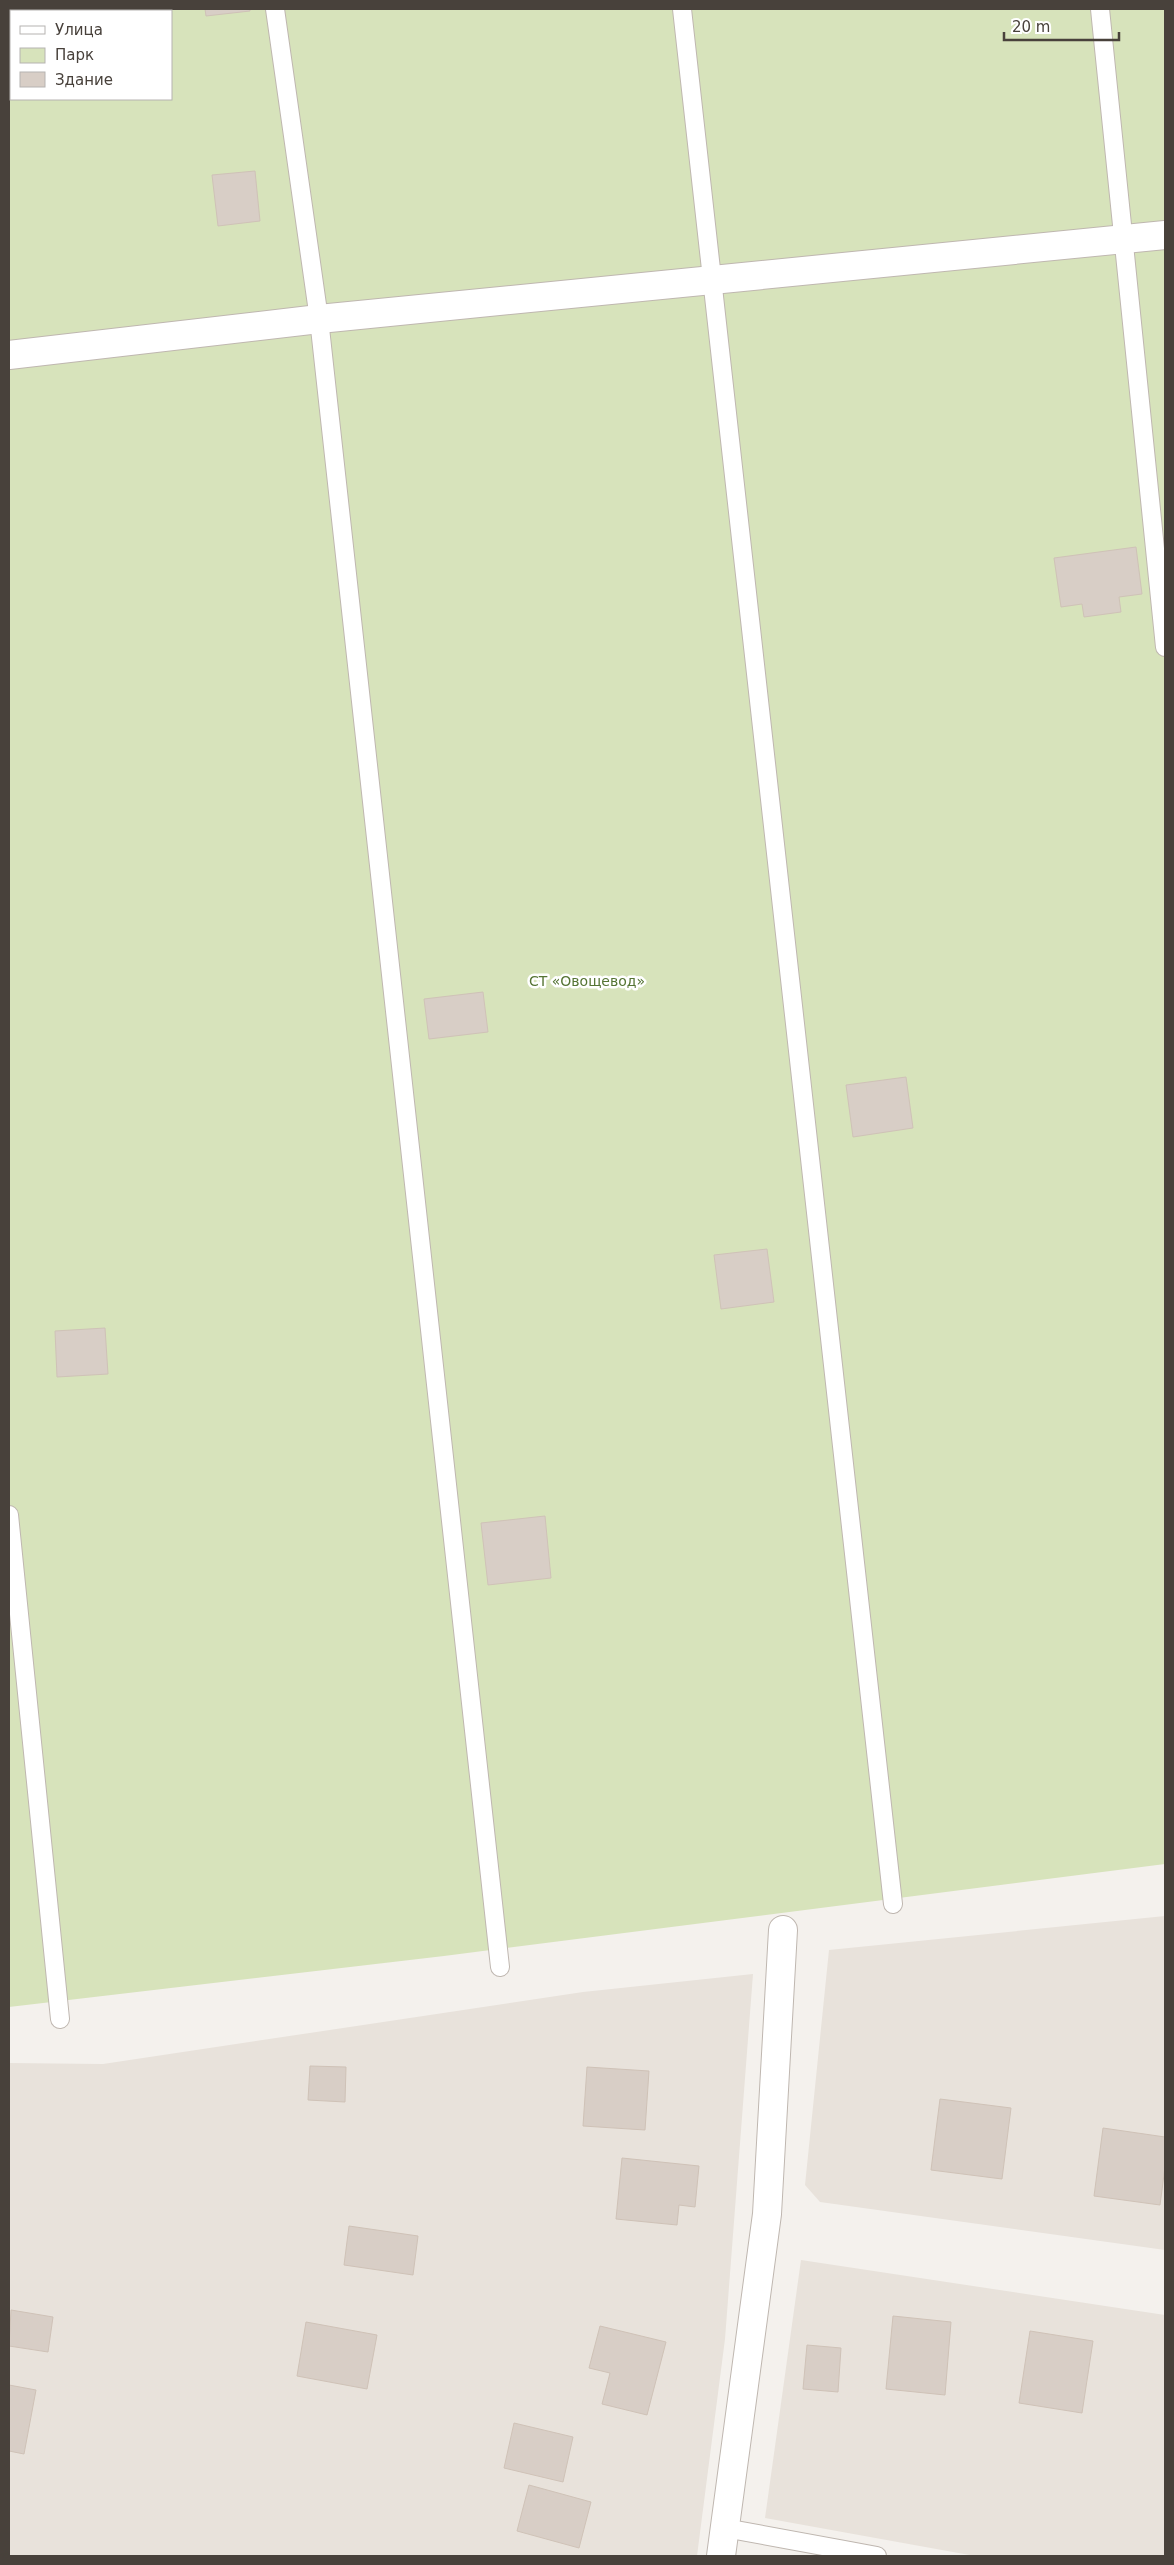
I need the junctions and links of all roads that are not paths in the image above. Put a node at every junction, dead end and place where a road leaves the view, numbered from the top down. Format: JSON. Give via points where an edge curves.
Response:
{"nodes":[{"id":1,"x":275,"y":9,"type":"edge"},
{"id":2,"x":682,"y":9,"type":"edge"},
{"id":3,"x":1100,"y":9,"type":"edge"},
{"id":4,"x":1165,"y":234,"type":"edge"},
{"id":5,"x":1123,"y":239,"type":"junction"},
{"id":6,"x":712,"y":280,"type":"junction"},
{"id":7,"x":319,"y":318,"type":"junction"},
{"id":8,"x":9,"y":355,"type":"edge"},
{"id":9,"x":1165,"y":648,"type":"edge"},
{"id":10,"x":9,"y":1515,"type":"edge"},
{"id":11,"x":893,"y":1904,"type":"dead end"},
{"id":12,"x":783,"y":1930,"type":"dead end"},
{"id":13,"x":500,"y":1967,"type":"dead end"},
{"id":14,"x":60,"y":2019,"type":"dead end"},
{"id":15,"x":725,"y":2528,"type":"junction"},
{"id":16,"x":721,"y":2556,"type":"edge"},
{"id":17,"x":877,"y":2556,"type":"edge"}],
"edges":[{"from":1,"to":7,"type":"lane"},
{"from":2,"to":6,"type":"lane"},
{"from":3,"to":5,"type":"lane"},
{"from":4,"to":5,"type":"street"},
{"from":5,"to":6,"type":"street"},
{"from":5,"to":9,"type":"lane"},
{"from":6,"to":7,"type":"street"},
{"from":6,"to":11,"type":"lane"},
{"from":7,"to":8,"type":"street"},
{"from":7,"to":13,"type":"lane"},
{"from":10,"to":14,"type":"lane"},
{"from":12,"to":15,"type":"street","via":[[766,2214]]},
{"from":15,"to":16,"type":"street"},
{"from":15,"to":17,"type":"lane"}]}
